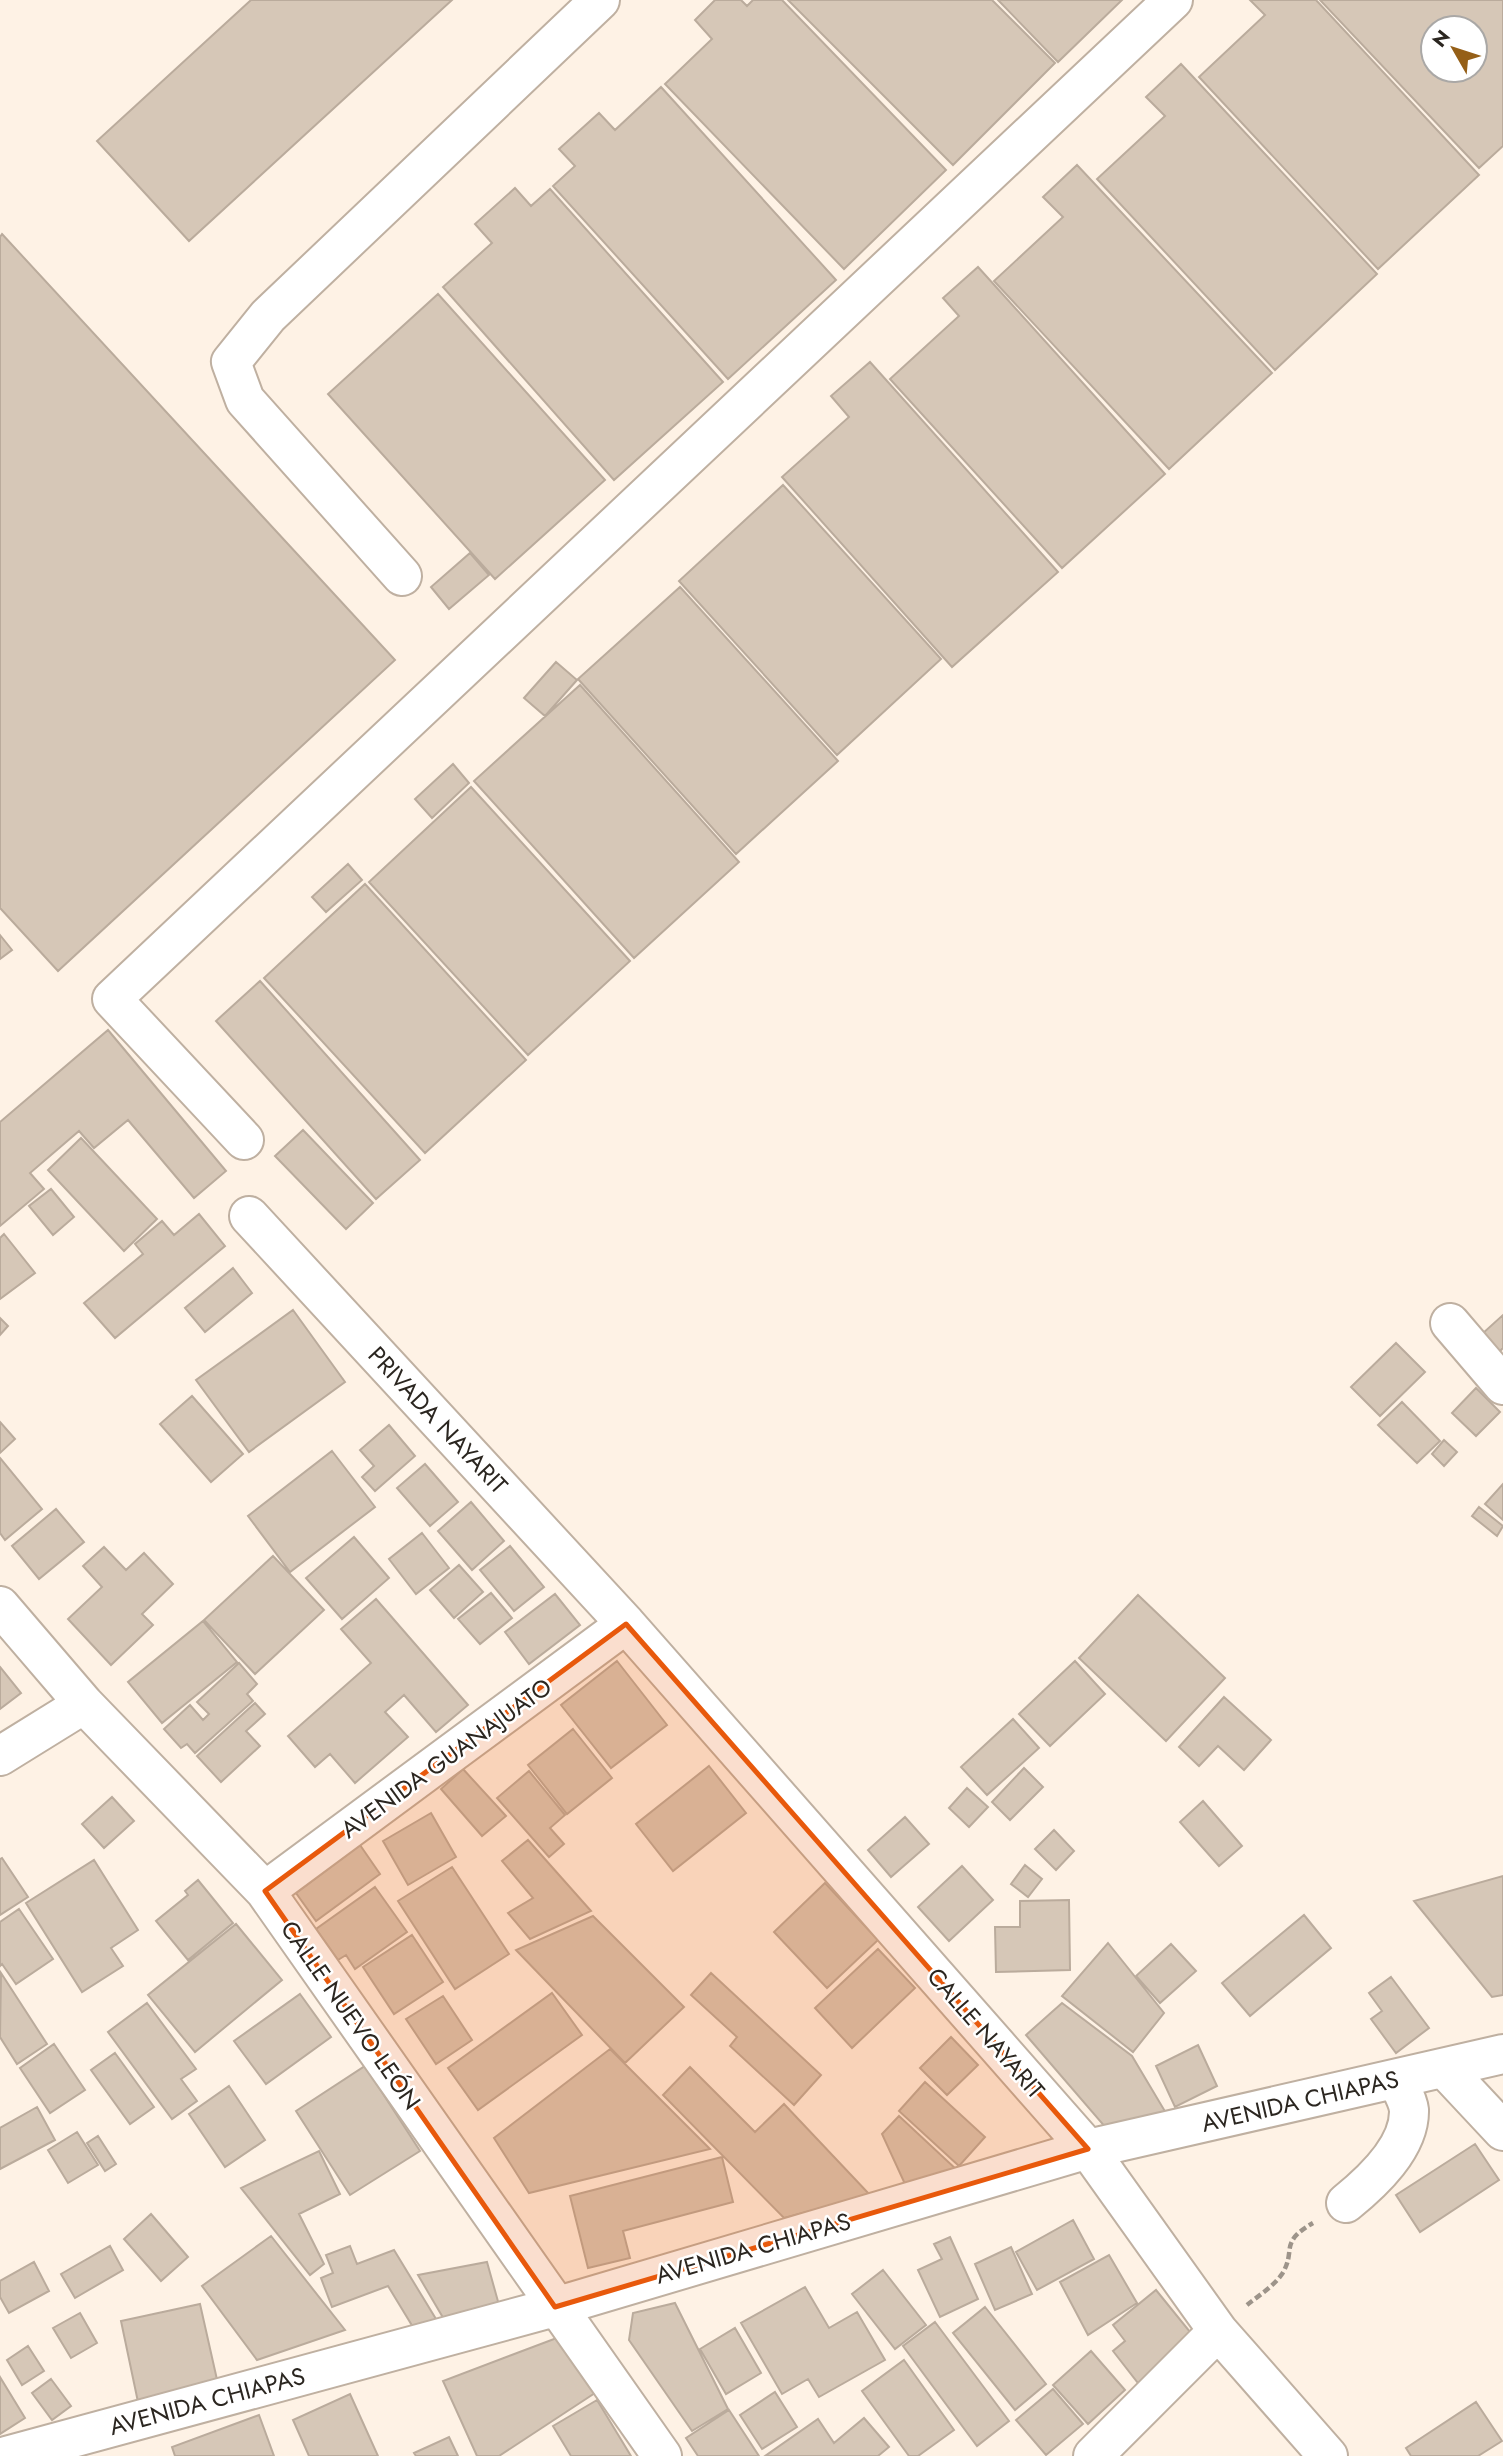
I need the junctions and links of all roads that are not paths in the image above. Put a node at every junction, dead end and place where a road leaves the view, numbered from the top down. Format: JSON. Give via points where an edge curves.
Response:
{"nodes":[{"id":1,"x":600,"y":0,"type":"edge"},
{"id":2,"x":1173,"y":0,"type":"edge"},
{"id":3,"x":402,"y":576,"type":"dead end"},
{"id":4,"x":244,"y":1140,"type":"dead end"},
{"id":5,"x":249,"y":1216,"type":"dead end"},
{"id":6,"x":1450,"y":1323,"type":"dead end"},
{"id":7,"x":1503,"y":1385,"type":"edge"},
{"id":8,"x":0,"y":1606,"type":"edge"},
{"id":9,"x":626,"y":1624,"type":"junction"},
{"id":10,"x":84,"y":1704,"type":"junction"},
{"id":11,"x":0,"y":1756,"type":"edge"},
{"id":12,"x":265,"y":1891,"type":"junction"},
{"id":13,"x":1503,"y":2054,"type":"edge"},
{"id":14,"x":1445,"y":2069,"type":"junction"},
{"id":15,"x":1397,"y":2080,"type":"junction"},
{"id":16,"x":1503,"y":2131,"type":"edge"},
{"id":17,"x":1088,"y":2149,"type":"junction"},
{"id":18,"x":1346,"y":2203,"type":"road end"},
{"id":19,"x":555,"y":2307,"type":"junction"},
{"id":20,"x":1218,"y":2331,"type":"junction"},
{"id":21,"x":6,"y":2456,"type":"edge"},
{"id":22,"x":662,"y":2456,"type":"edge"},
{"id":23,"x":1093,"y":2456,"type":"edge"},
{"id":24,"x":1328,"y":2456,"type":"edge"}],
"edges":[{"from":1,"to":3,"type":"street","via":[[268,316],[231,362],[245,400]]},
{"from":2,"to":4,"type":"street","via":[[112,999]]},
{"from":5,"to":9,"type":"street","name":"PRIVADA NAYARIT"},
{"from":6,"to":7,"type":"street"},
{"from":8,"to":10,"type":"street","name":"CALLE NUEVO LEÓN"},
{"from":9,"to":12,"type":"street","name":"AVENIDA GUANAJUATO"},
{"from":9,"to":17,"type":"street","name":"CALLE NAYARIT"},
{"from":10,"to":11,"type":"street"},
{"from":10,"to":12,"type":"street","name":"CALLE NUEVO LEÓN"},
{"from":12,"to":19,"type":"street","name":"CALLE NUEVO LEÓN"},
{"from":13,"to":14,"type":"street","name":"AVENIDA CHIAPAS"},
{"from":14,"to":15,"type":"street","name":"AVENIDA CHIAPAS"},
{"from":14,"to":16,"type":"street"},
{"from":15,"to":17,"type":"street","name":"AVENIDA CHIAPAS"},
{"from":15,"to":18,"type":"street","via":[[1409,2107],[1403,2138],[1369,2185]]},
{"from":17,"to":19,"type":"street","name":"AVENIDA CHIAPAS"},
{"from":17,"to":20,"type":"street","name":"CALLE NAYARIT"},
{"from":19,"to":21,"type":"street","name":"AVENIDA CHIAPAS"},
{"from":19,"to":22,"type":"street","name":"CALLE NUEVO LEÓN"},
{"from":20,"to":23,"type":"street"},
{"from":20,"to":24,"type":"street","name":"CALLE NAYARIT"}]}
